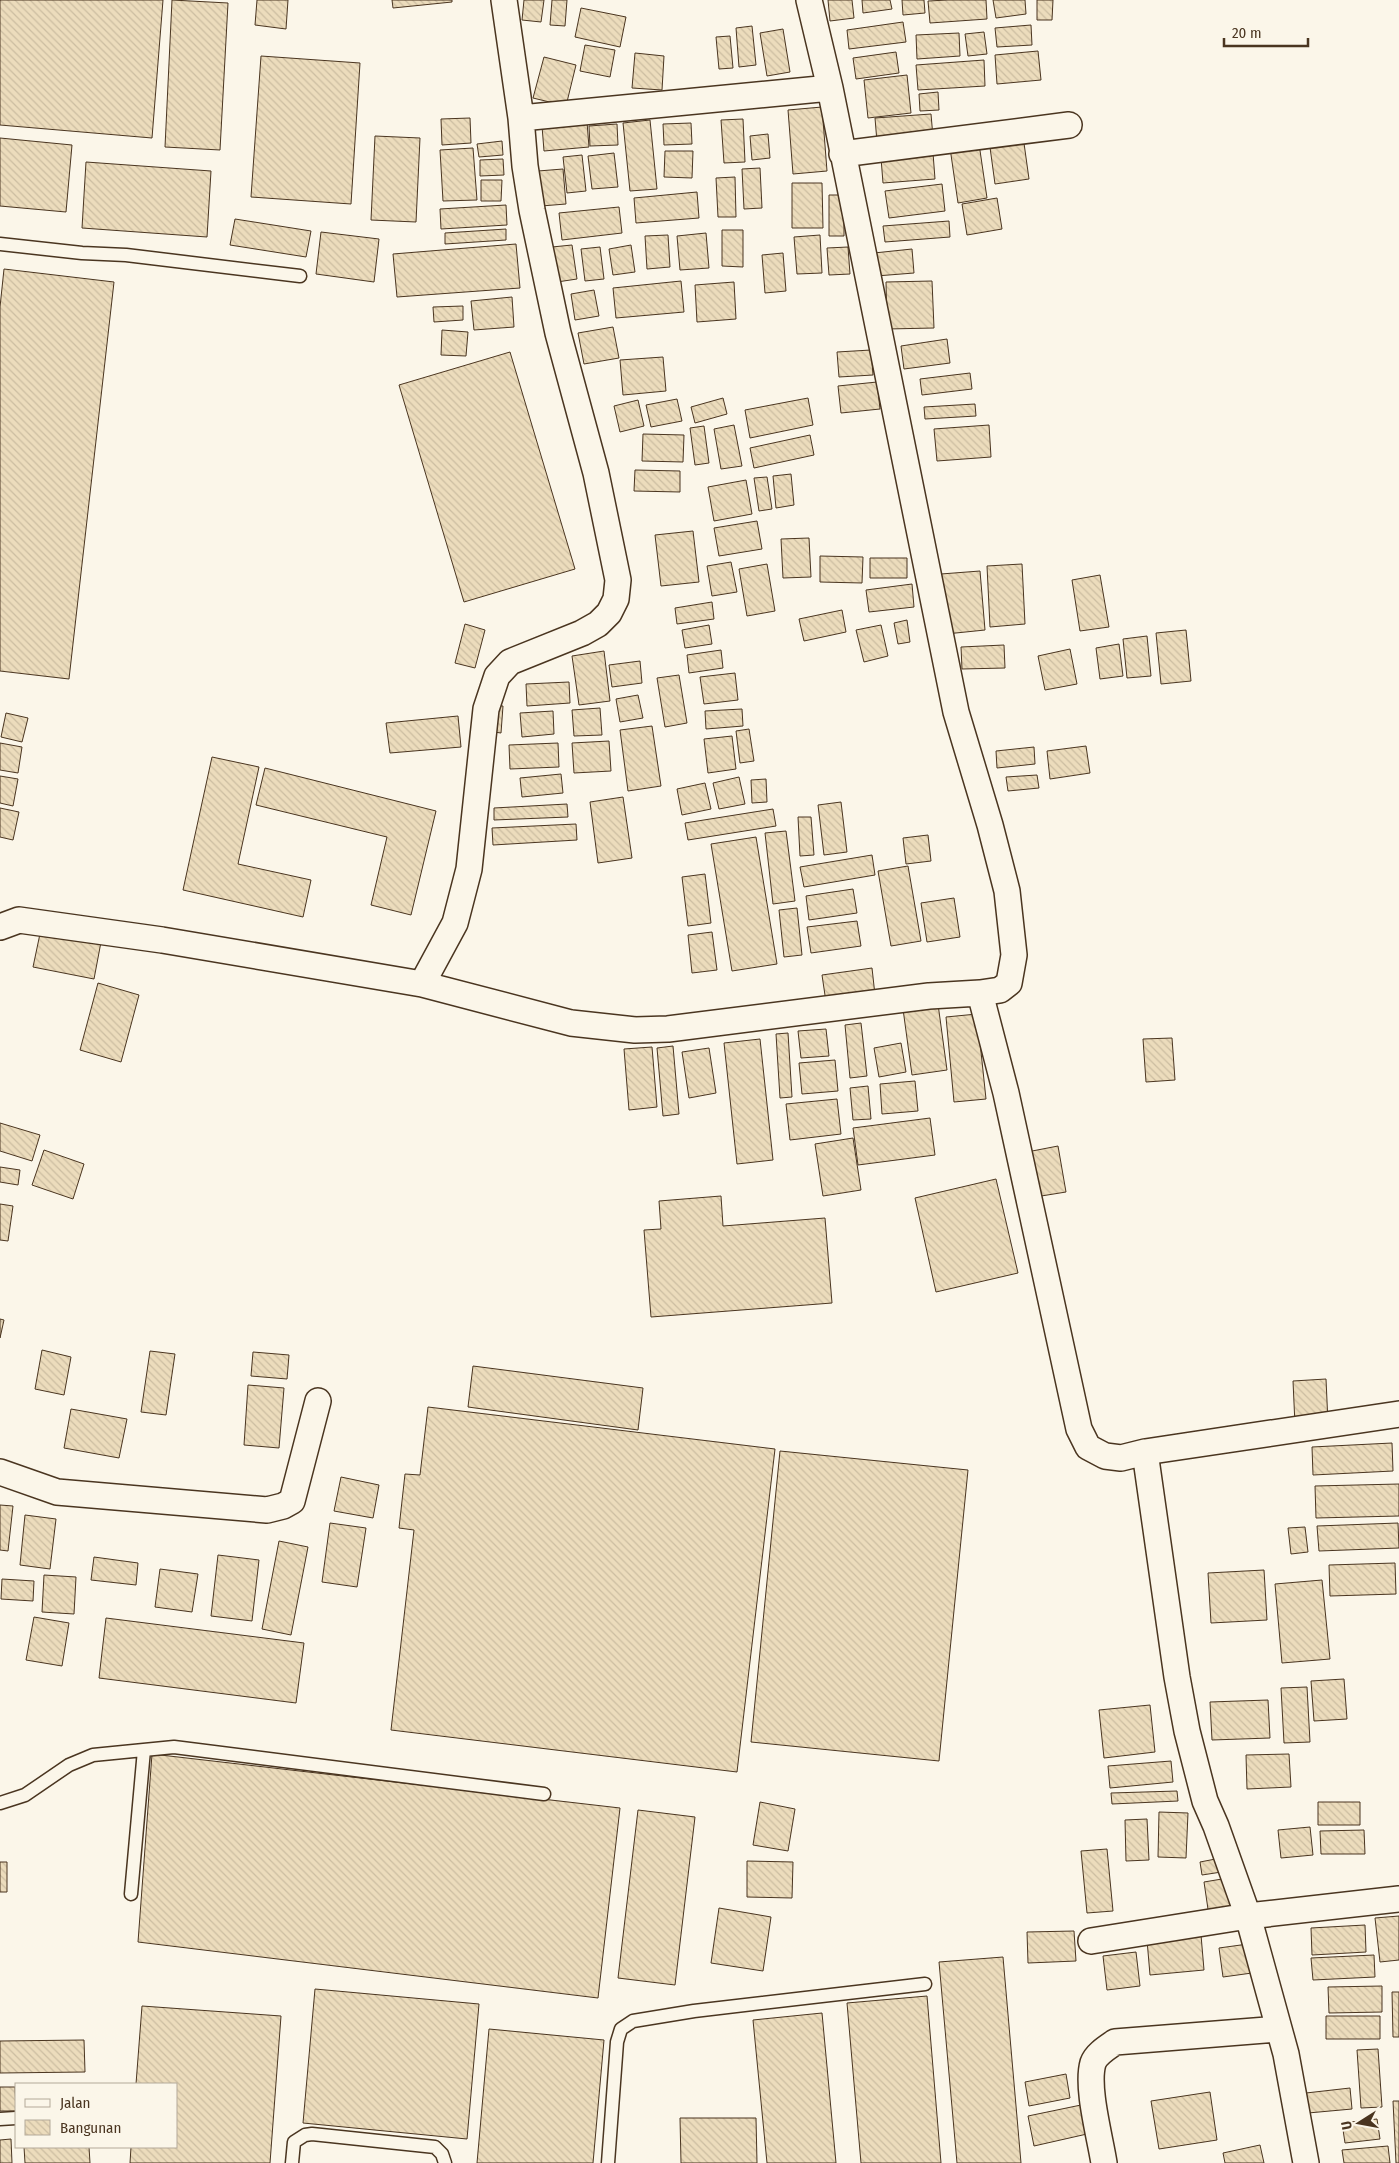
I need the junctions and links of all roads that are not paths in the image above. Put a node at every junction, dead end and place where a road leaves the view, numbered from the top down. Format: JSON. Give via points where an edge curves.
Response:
{"nodes":[{"id":1,"x":504,"y":0,"type":"edge"},
{"id":2,"x":809,"y":0,"type":"edge"},
{"id":3,"x":830,"y":88,"type":"junction"},
{"id":4,"x":521,"y":118,"type":"junction"},
{"id":5,"x":1069,"y":125,"type":"dead end"},
{"id":6,"x":842,"y":154,"type":"junction"},
{"id":7,"x":0,"y":244,"type":"edge"},
{"id":8,"x":300,"y":276,"type":"dead end"},
{"id":9,"x":0,"y":927,"type":"edge"},
{"id":10,"x":422,"y":984,"type":"junction"},
{"id":11,"x":980,"y":993,"type":"junction"},
{"id":12,"x":318,"y":1401,"type":"dead end"},
{"id":13,"x":1399,"y":1414,"type":"edge"},
{"id":14,"x":1146,"y":1452,"type":"junction"},
{"id":15,"x":0,"y":1472,"type":"edge"},
{"id":16,"x":144,"y":1750,"type":"junction"},
{"id":17,"x":544,"y":1794,"type":"dead end"},
{"id":18,"x":0,"y":1803,"type":"edge"},
{"id":19,"x":131,"y":1894,"type":"dead end"},
{"id":20,"x":1399,"y":1900,"type":"edge"},
{"id":21,"x":1248,"y":1916,"type":"junction"},
{"id":22,"x":1091,"y":1941,"type":"dead end"},
{"id":23,"x":925,"y":1984,"type":"dead end"},
{"id":24,"x":1280,"y":2029,"type":"junction"},
{"id":25,"x":15,"y":2118,"type":"edge"},
{"id":26,"x":0,"y":2119,"type":"edge"},
{"id":27,"x":292,"y":2163,"type":"edge"},
{"id":28,"x":445,"y":2163,"type":"edge"},
{"id":29,"x":608,"y":2163,"type":"edge"},
{"id":30,"x":1104,"y":2163,"type":"edge"},
{"id":31,"x":1306,"y":2163,"type":"edge"}],
"edges":[{"from":1,"to":4,"type":"street"},
{"from":2,"to":3,"type":"street"},
{"from":3,"to":4,"type":"street"},
{"from":3,"to":6,"type":"street"},
{"from":4,"to":10,"type":"street","via":[[532,210],[558,333],[596,473],[618,580],[616,599],[598,624],[510,662],[497,676],[486,709],[469,870],[455,923]]},
{"from":5,"to":6,"type":"street"},
{"from":6,"to":11,"type":"street","via":[[956,712],[1007,891],[1014,955],[1009,983],[1000,990]]},
{"from":7,"to":8,"type":"lane","via":[[126,254]]},
{"from":9,"to":10,"type":"street","via":[[19,920],[162,940]]},
{"from":10,"to":11,"type":"street","via":[[571,1023],[635,1030],[668,1029],[929,996]]},
{"from":11,"to":14,"type":"street","via":[[1006,1093],[1079,1429],[1088,1447],[1105,1456],[1121,1458]]},
{"from":12,"to":15,"type":"street","via":[[292,1501],[267,1510],[57,1492]]},
{"from":13,"to":14,"type":"street"},
{"from":14,"to":21,"type":"street","via":[[1187,1731],[1205,1801]]},
{"from":16,"to":17,"type":"lane","via":[[174,1747]]},
{"from":16,"to":18,"type":"lane","via":[[93,1754],[69,1765],[26,1795]]},
{"from":16,"to":19,"type":"lane"},
{"from":20,"to":21,"type":"street"},
{"from":21,"to":22,"type":"street"},
{"from":21,"to":24,"type":"street"},
{"from":23,"to":29,"type":"lane","via":[[694,2011],[633,2022],[620,2029]]},
{"from":24,"to":30,"type":"street","via":[[1115,2042],[1105,2049],[1094,2062],[1091,2084]]},
{"from":24,"to":31,"type":"street"},
{"from":25,"to":26,"type":"lane"},
{"from":27,"to":28,"type":"lane","via":[[294,2142],[312,2134],[435,2147]]}]}
